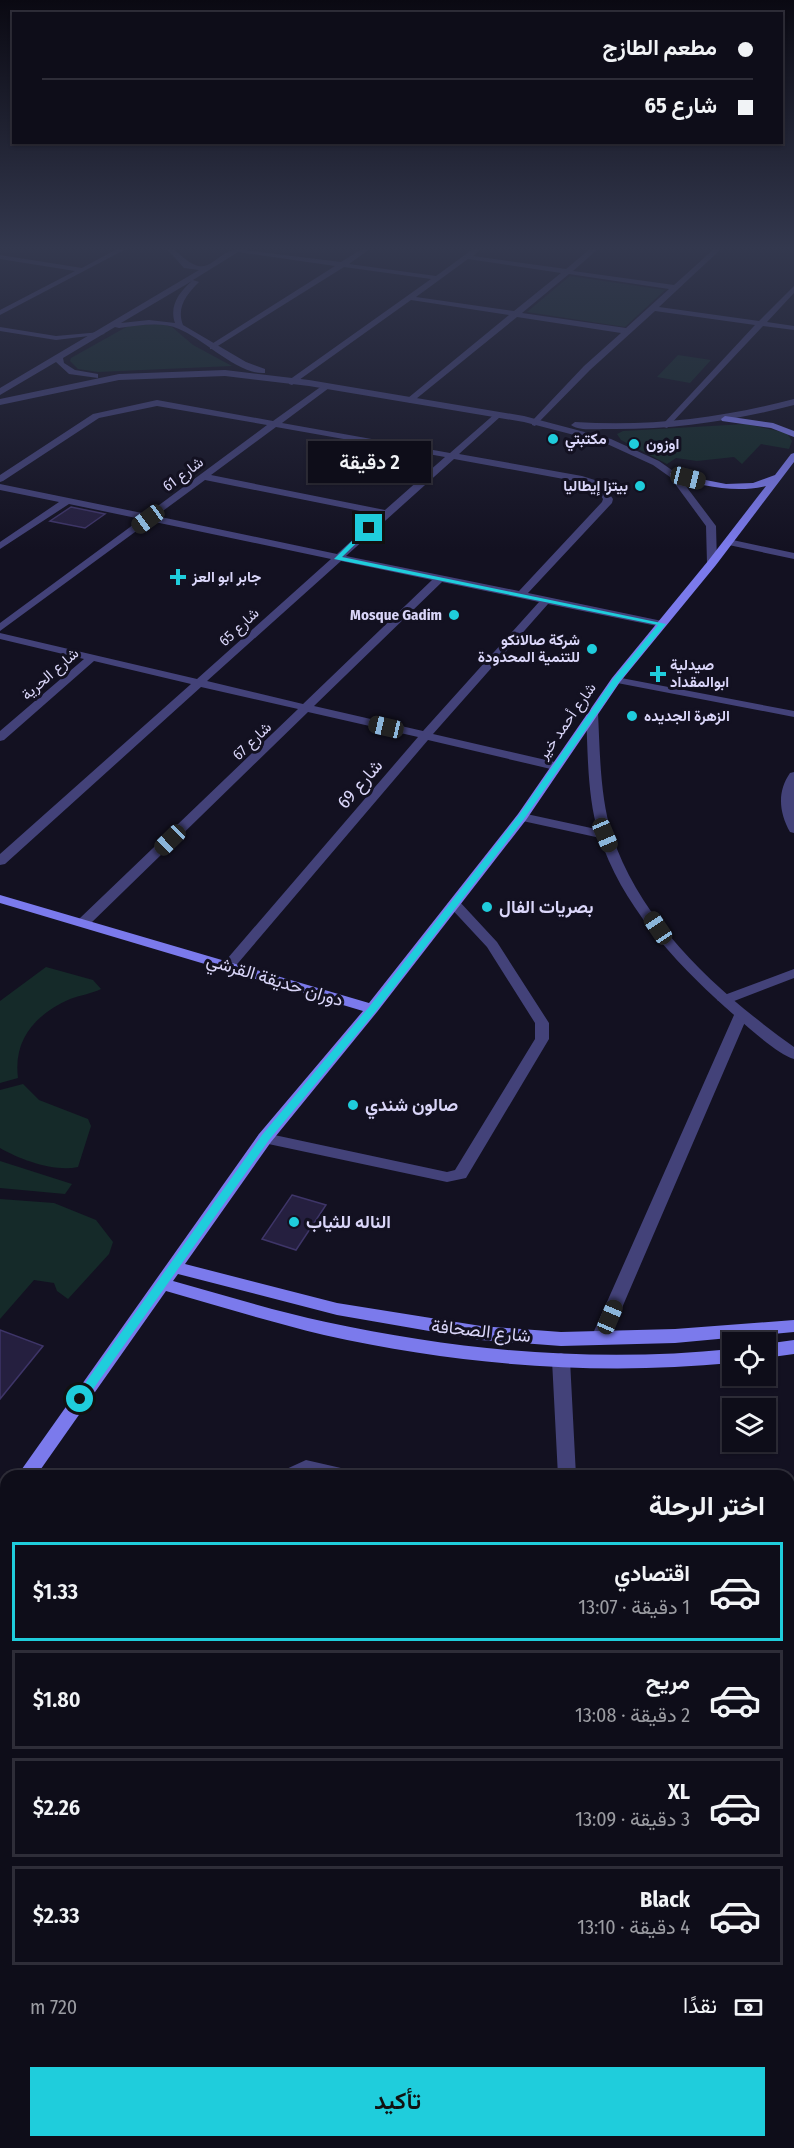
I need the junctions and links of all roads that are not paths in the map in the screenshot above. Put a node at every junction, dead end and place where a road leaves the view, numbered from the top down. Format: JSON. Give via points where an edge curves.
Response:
{"nodes":[{"id":1,"x":65,"y":349,"type":"edge"},
{"id":2,"x":75,"y":349,"type":"edge"},
{"id":3,"x":217,"y":349,"type":"edge"},
{"id":4,"x":339,"y":349,"type":"edge"},
{"id":5,"x":472,"y":349,"type":"edge"},
{"id":6,"x":609,"y":349,"type":"edge"},
{"id":7,"x":735,"y":349,"type":"edge"},
{"id":8,"x":62,"y":357,"type":"junction"},
{"id":9,"x":243,"y":364,"type":"junction"},
{"id":10,"x":225,"y":373,"type":"junction"},
{"id":11,"x":119,"y":377,"type":"junction"},
{"id":12,"x":295,"y":381,"type":"junction"},
{"id":13,"x":326,"y":386,"type":"junction"},
{"id":14,"x":0,"y":392,"type":"edge"},
{"id":15,"x":411,"y":400,"type":"junction"},
{"id":16,"x":0,"y":402,"type":"edge"},
{"id":17,"x":794,"y":402,"type":"edge"},
{"id":18,"x":497,"y":415,"type":"junction"},
{"id":19,"x":725,"y":419,"type":"junction"},
{"id":20,"x":536,"y":421,"type":"junction"},
{"id":21,"x":275,"y":424,"type":"junction"},
{"id":22,"x":667,"y":425,"type":"junction"},
{"id":23,"x":616,"y":428,"type":"junction"},
{"id":24,"x":794,"y":434,"type":"edge"},
{"id":25,"x":608,"y":441,"type":"junction"},
{"id":26,"x":451,"y":456,"type":"junction"},
{"id":27,"x":794,"y":456,"type":"edge"},
{"id":28,"x":781,"y":474,"type":"junction"},
{"id":29,"x":673,"y":475,"type":"junction"},
{"id":30,"x":205,"y":477,"type":"junction"},
{"id":31,"x":0,"y":479,"type":"edge"},
{"id":32,"x":0,"y":487,"type":"edge"},
{"id":33,"x":67,"y":501,"type":"junction"},
{"id":34,"x":385,"y":513,"type":"junction"},
{"id":35,"x":148,"y":519,"type":"junction"},
{"id":36,"x":728,"y":542,"type":"junction"},
{"id":37,"x":0,"y":546,"type":"edge"},
{"id":38,"x":794,"y":556,"type":"edge"},
{"id":39,"x":337,"y":558,"type":"junction"},
{"id":40,"x":712,"y":563,"type":"junction"},
{"id":41,"x":439,"y":579,"type":"junction"},
{"id":42,"x":521,"y":595,"type":"junction"},
{"id":43,"x":546,"y":600,"type":"junction"},
{"id":44,"x":662,"y":624,"type":"junction"},
{"id":45,"x":0,"y":628,"type":"edge"},
{"id":46,"x":0,"y":636,"type":"edge"},
{"id":47,"x":93,"y":657,"type":"junction"},
{"id":48,"x":616,"y":680,"type":"junction"},
{"id":49,"x":201,"y":682,"type":"junction"},
{"id":50,"x":308,"y":708,"type":"junction"},
{"id":51,"x":592,"y":713,"type":"junction"},
{"id":52,"x":794,"y":714,"type":"edge"},
{"id":53,"x":1,"y":735,"type":"edge"},
{"id":54,"x":425,"y":736,"type":"junction"},
{"id":55,"x":555,"y":766,"type":"junction"},
{"id":56,"x":794,"y":776,"type":"edge"},
{"id":57,"x":522,"y":817,"type":"junction"},
{"id":58,"x":794,"y":829,"type":"edge"},
{"id":59,"x":605,"y":835,"type":"junction"},
{"id":60,"x":0,"y":861,"type":"edge"},
{"id":61,"x":0,"y":899,"type":"edge"},
{"id":62,"x":454,"y":904,"type":"junction"},
{"id":63,"x":84,"y":922,"type":"junction"},
{"id":64,"x":228,"y":966,"type":"junction"},
{"id":65,"x":794,"y":973,"type":"edge"},
{"id":66,"x":724,"y":999,"type":"junction"},
{"id":67,"x":372,"y":1009,"type":"junction"},
{"id":68,"x":741,"y":1015,"type":"junction"},
{"id":69,"x":794,"y":1054,"type":"edge"},
{"id":70,"x":265,"y":1138,"type":"junction"},
{"id":71,"x":174,"y":1267,"type":"junction"},
{"id":72,"x":162,"y":1284,"type":"junction"},
{"id":73,"x":793,"y":1324,"type":"edge"},
{"id":74,"x":600,"y":1338,"type":"junction"},
{"id":75,"x":794,"y":1347,"type":"edge"},
{"id":76,"x":776,"y":1349,"type":"edge"},
{"id":77,"x":722,"y":1357,"type":"edge"},
{"id":78,"x":561,"y":1360,"type":"junction"},
{"id":79,"x":30,"y":1470,"type":"edge"},
{"id":80,"x":567,"y":1470,"type":"edge"}],
"edges":[{"from":1,"to":8,"type":"street"},
{"from":2,"to":8,"type":"street"},
{"from":3,"to":9,"type":"street"},
{"from":4,"to":12,"type":"street"},
{"from":5,"to":15,"type":"street"},
{"from":6,"to":20,"type":"street"},
{"from":7,"to":22,"type":"street"},
{"from":8,"to":11,"type":"street","via":[[64,369]]},
{"from":8,"to":14,"type":"street"},
{"from":9,"to":10,"type":"street"},
{"from":9,"to":12,"type":"street"},
{"from":10,"to":11,"type":"street"},
{"from":10,"to":12,"type":"street"},
{"from":11,"to":16,"type":"street"},
{"from":12,"to":13,"type":"street"},
{"from":13,"to":15,"type":"street"},
{"from":13,"to":21,"type":"street","name":"شارع 61"},
{"from":15,"to":18,"type":"street"},
{"from":17,"to":19,"type":"street"},
{"from":18,"to":20,"type":"street"},
{"from":18,"to":26,"type":"street","name":"شارع 65"},
{"from":19,"to":22,"type":"street"},
{"from":19,"to":24,"type":"main road","via":[[773,426]]},
{"from":20,"to":23,"type":"street"},
{"from":20,"to":25,"type":"street"},
{"from":21,"to":26,"type":"street"},
{"from":21,"to":30,"type":"street","name":"شارع 61"},
{"from":21,"to":31,"type":"street","via":[[157,403],[90,419]]},
{"from":22,"to":23,"type":"street"},
{"from":23,"to":25,"type":"street","via":[[605,432]]},
{"from":25,"to":29,"type":"street"},
{"from":26,"to":34,"type":"street","name":"شارع 65"},
{"from":26,"to":42,"type":"street","via":[[590,480],[598,484],[608,499]]},
{"from":27,"to":28,"type":"main road","name":"شارع أحمد خير"},
{"from":28,"to":29,"type":"main road","via":[[762,485],[744,487],[714,485]]},
{"from":28,"to":36,"type":"main road","name":"شارع أحمد خير"},
{"from":29,"to":40,"type":"street","via":[[711,526]]},
{"from":30,"to":34,"type":"street"},
{"from":30,"to":35,"type":"street","name":"شارع 61"},
{"from":32,"to":33,"type":"street"},
{"from":33,"to":35,"type":"street"},
{"from":33,"to":37,"type":"street"},
{"from":34,"to":39,"type":"street","name":"شارع 65"},
{"from":35,"to":39,"type":"street"},
{"from":35,"to":45,"type":"street","name":"شارع 61"},
{"from":36,"to":38,"type":"street"},
{"from":36,"to":40,"type":"main road","name":"شارع أحمد خير"},
{"from":39,"to":41,"type":"street"},
{"from":39,"to":49,"type":"street","name":"شارع 65"},
{"from":40,"to":44,"type":"main road","name":"شارع أحمد خير"},
{"from":41,"to":42,"type":"street"},
{"from":41,"to":50,"type":"street","name":"شارع 67"},
{"from":42,"to":43,"type":"street"},
{"from":43,"to":44,"type":"street"},
{"from":43,"to":54,"type":"street","name":"شارع 69"},
{"from":44,"to":48,"type":"main road","name":"شارع أحمد خير"},
{"from":46,"to":47,"type":"street"},
{"from":47,"to":49,"type":"street"},
{"from":47,"to":53,"type":"street","name":"شارع الحرية"},
{"from":48,"to":51,"type":"main road","name":"شارع أحمد خير"},
{"from":48,"to":52,"type":"street"},
{"from":49,"to":50,"type":"street"},
{"from":49,"to":60,"type":"street","name":"شارع 65"},
{"from":50,"to":54,"type":"street"},
{"from":50,"to":63,"type":"street","name":"شارع 67"},
{"from":51,"to":55,"type":"main road","name":"شارع أحمد خير"},
{"from":51,"to":59,"type":"street"},
{"from":54,"to":55,"type":"street"},
{"from":54,"to":64,"type":"street","name":"شارع 69"},
{"from":55,"to":57,"type":"main road","name":"شارع أحمد خير"},
{"from":56,"to":58,"type":"street","via":[[786,795],[787,813]]},
{"from":57,"to":59,"type":"street"},
{"from":57,"to":62,"type":"main road","name":"شارع أحمد خير"},
{"from":59,"to":66,"type":"street","via":[[658,928]]},
{"from":61,"to":63,"type":"main road","name":"دوران حديقة القرشي"},
{"from":62,"to":67,"type":"main road","name":"شارع أحمد خير"},
{"from":62,"to":70,"type":"street","via":[[492,945],[544,1031],[460,1174],[447,1177]]},
{"from":63,"to":64,"type":"main road","name":"دوران حديقة القرشي"},
{"from":64,"to":67,"type":"main road","name":"دوران حديقة القرشي"},
{"from":65,"to":66,"type":"street"},
{"from":66,"to":68,"type":"street"},
{"from":67,"to":70,"type":"main road","name":"دوران حديقة القرشي"},
{"from":68,"to":69,"type":"street"},
{"from":68,"to":74,"type":"street"},
{"from":70,"to":71,"type":"main road","name":"دوران حديقة القرشي"},
{"from":71,"to":72,"type":"main road","name":"دوران حديقة القرشي"},
{"from":71,"to":74,"type":"main road","name":"شارع الصحافة","via":[[384,1319],[492,1334]]},
{"from":72,"to":78,"type":"main road","name":"شارع الصحافة","via":[[347,1332],[470,1352]]},
{"from":72,"to":79,"type":"main road","name":"دوران حديقة القرشي"},
{"from":73,"to":74,"type":"main road","name":"شارع الصحافة","via":[[675,1336]]},
{"from":75,"to":76,"type":"main road"},
{"from":77,"to":78,"type":"main road","name":"شارع الصحافة"},
{"from":78,"to":80,"type":"street"}]}
